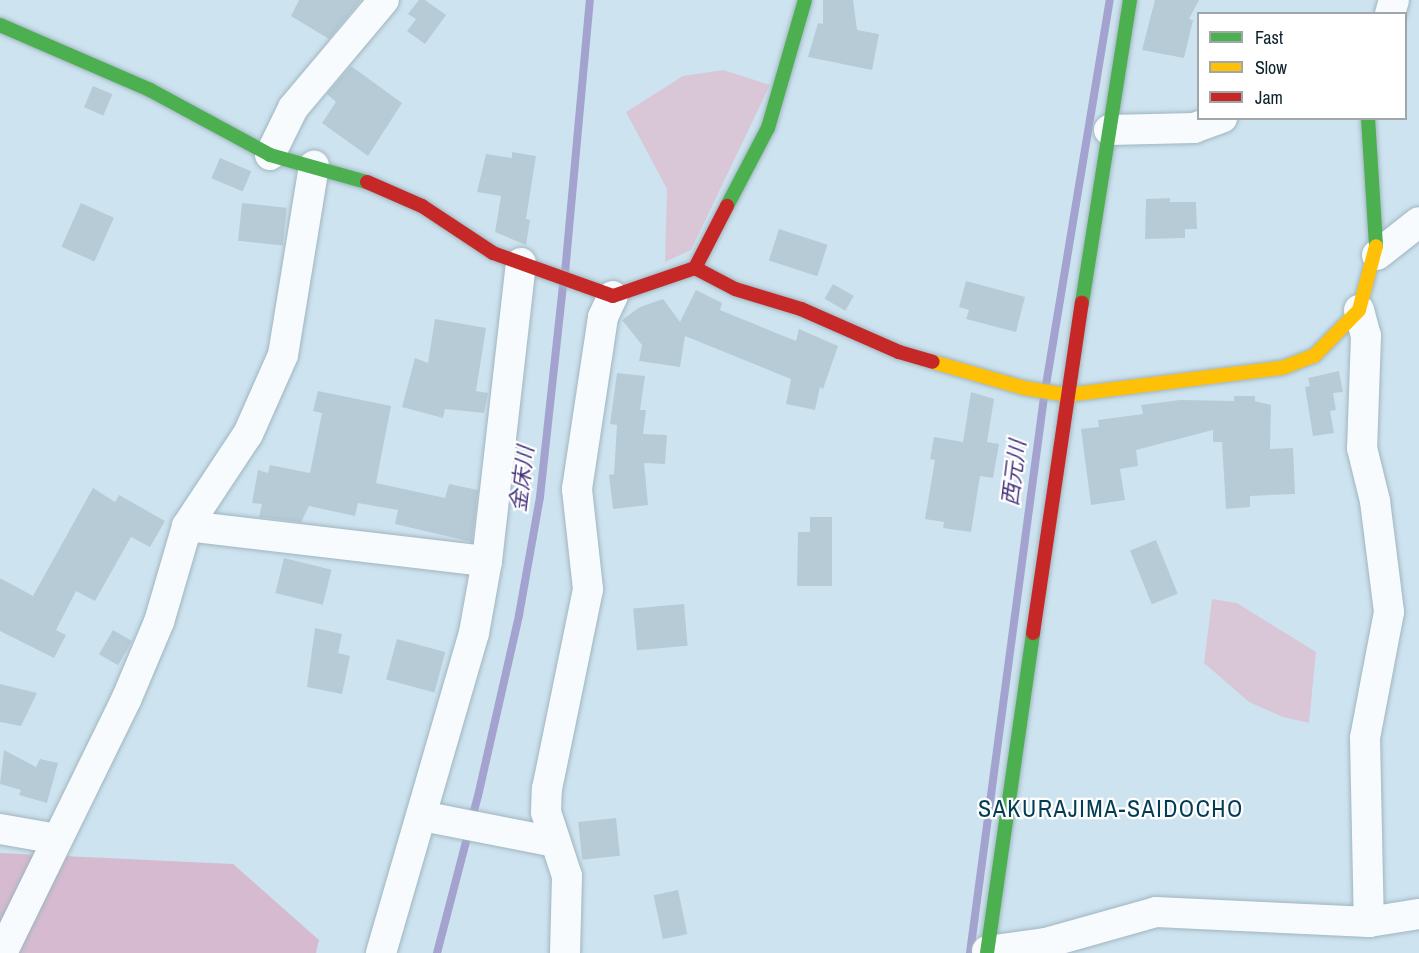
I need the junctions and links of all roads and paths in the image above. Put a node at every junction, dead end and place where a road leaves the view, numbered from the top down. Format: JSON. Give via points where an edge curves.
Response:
{"nodes":[{"id":1,"x":384,"y":0,"type":"edge"},
{"id":2,"x":805,"y":0,"type":"edge"},
{"id":3,"x":1130,"y":0,"type":"edge"},
{"id":4,"x":0,"y":25,"type":"edge"},
{"id":5,"x":1216,"y":120,"type":"edge"},
{"id":6,"x":1368,"y":120,"type":"edge"},
{"id":7,"x":1109,"y":130,"type":"junction"},
{"id":8,"x":270,"y":154,"type":"junction"},
{"id":9,"x":314,"y":166,"type":"junction"},
{"id":10,"x":1419,"y":222,"type":"edge"},
{"id":11,"x":1377,"y":255,"type":"junction"},
{"id":12,"x":521,"y":263,"type":"junction"},
{"id":13,"x":695,"y":268,"type":"junction"},
{"id":14,"x":606,"y":294,"type":"junction"},
{"id":15,"x":1359,"y":310,"type":"junction"},
{"id":16,"x":1066,"y":396,"type":"junction"},
{"id":17,"x":187,"y":526,"type":"junction"},
{"id":18,"x":488,"y":561,"type":"junction"},
{"id":19,"x":432,"y":818,"type":"junction"},
{"id":20,"x":0,"y":830,"type":"edge"},
{"id":21,"x":57,"y":839,"type":"junction"},
{"id":22,"x":554,"y":842,"type":"junction"},
{"id":23,"x":1419,"y":914,"type":"edge"},
{"id":24,"x":1369,"y":922,"type":"junction"},
{"id":25,"x":987,"y":952,"type":"edge"},
{"id":26,"x":2,"y":953,"type":"edge"},
{"id":27,"x":381,"y":953,"type":"edge"},
{"id":28,"x":565,"y":953,"type":"edge"}],
"edges":[{"from":1,"to":8,"type":"street","via":[[293,108]]},
{"from":2,"to":13,"type":"street","via":[[768,128]]},
{"from":3,"to":7,"type":"street"},
{"from":4,"to":8,"type":"street","via":[[150,90]]},
{"from":5,"to":7,"type":"street","via":[[1194,128]]},
{"from":6,"to":11,"type":"street"},
{"from":7,"to":16,"type":"street"},
{"from":8,"to":9,"type":"street"},
{"from":9,"to":12,"type":"street","via":[[374,184],[422,206],[493,253]]},
{"from":9,"to":17,"type":"street","via":[[283,355],[248,434]]},
{"from":10,"to":11,"type":"street"},
{"from":11,"to":15,"type":"street"},
{"from":12,"to":14,"type":"street"},
{"from":12,"to":18,"type":"street"},
{"from":13,"to":14,"type":"street"},
{"from":13,"to":16,"type":"street","via":[[735,289],[801,309],[899,352]]},
{"from":14,"to":22,"type":"street","via":[[577,489],[588,589],[547,789],[546,812]]},
{"from":15,"to":16,"type":"street","via":[[1314,356],[1282,368]]},
{"from":15,"to":24,"type":"street","via":[[1366,336],[1362,448],[1375,501],[1389,612],[1365,738]]},
{"from":16,"to":25,"type":"street"},
{"from":17,"to":18,"type":"street"},
{"from":17,"to":21,"type":"street","via":[[159,622]]},
{"from":18,"to":19,"type":"street"},
{"from":19,"to":22,"type":"street"},
{"from":19,"to":27,"type":"street"},
{"from":20,"to":21,"type":"street"},
{"from":21,"to":26,"type":"street"},
{"from":22,"to":28,"type":"street","via":[[567,876]]},
{"from":23,"to":24,"type":"street"},
{"from":24,"to":25,"type":"street","via":[[1156,912],[1046,943]]}]}
